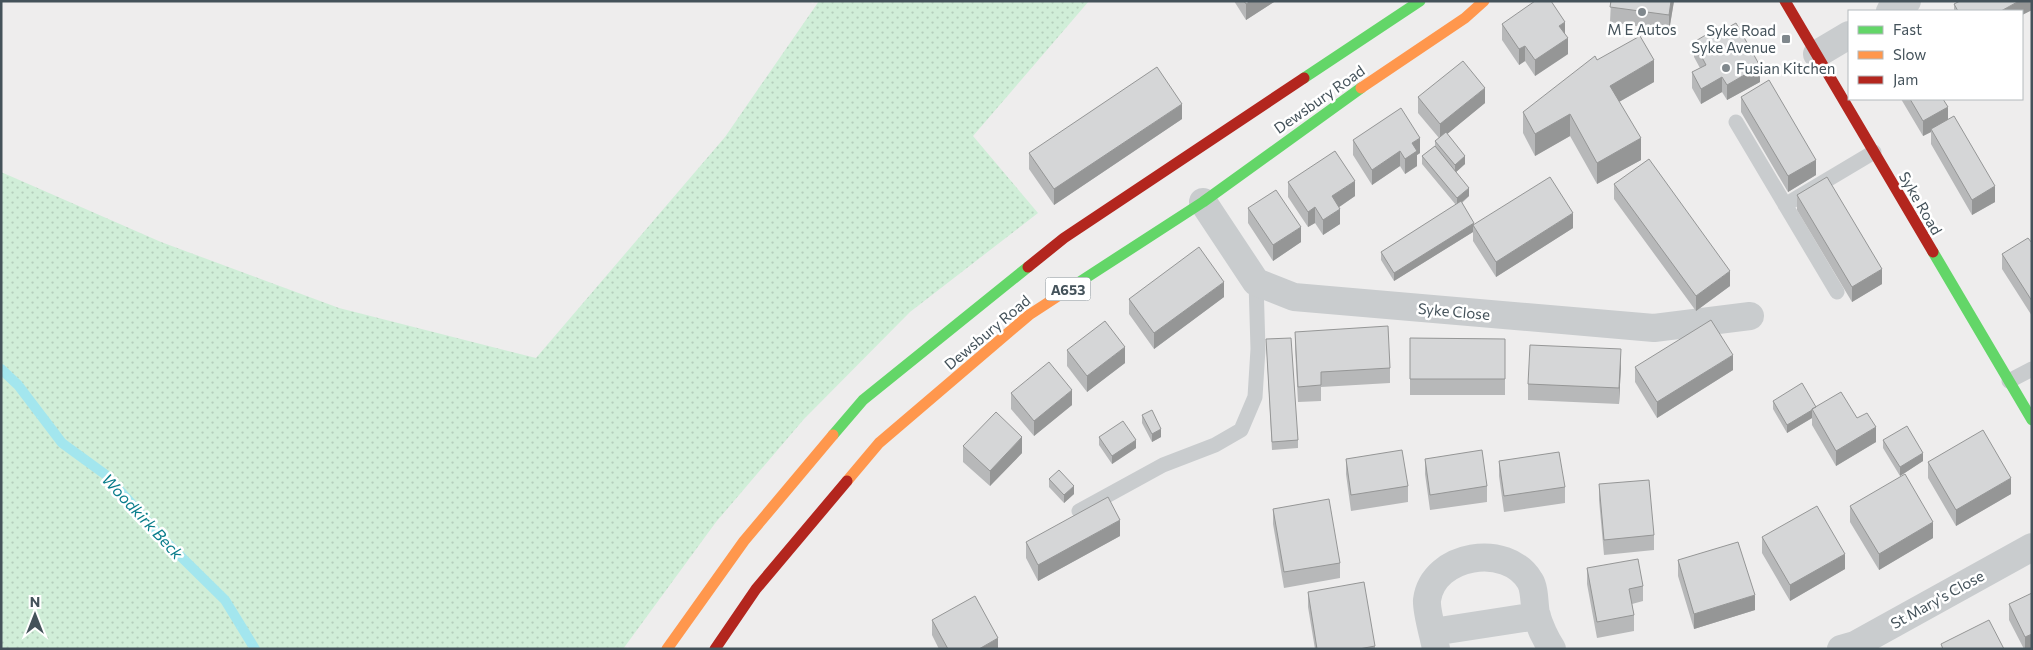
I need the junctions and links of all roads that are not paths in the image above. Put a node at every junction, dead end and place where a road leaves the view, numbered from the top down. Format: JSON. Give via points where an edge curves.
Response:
{"nodes":[{"id":1,"x":1420,"y":1,"type":"edge"},
{"id":2,"x":1484,"y":1,"type":"edge"},
{"id":3,"x":1786,"y":1,"type":"edge"},
{"id":4,"x":1907,"y":1,"type":"edge"},
{"id":5,"x":1892,"y":10,"type":"edge"},
{"id":6,"x":1848,"y":36,"type":"edge"},
{"id":7,"x":1816,"y":54,"type":"junction"},
{"id":8,"x":1736,"y":122,"type":"dead end"},
{"id":9,"x":1874,"y":152,"type":"junction"},
{"id":10,"x":1203,"y":202,"type":"junction"},
{"id":11,"x":1785,"y":205,"type":"junction"},
{"id":12,"x":1256,"y":282,"type":"junction"},
{"id":13,"x":1837,"y":292,"type":"dead end"},
{"id":14,"x":1750,"y":316,"type":"dead end"},
{"id":15,"x":2032,"y":369,"type":"edge"},
{"id":16,"x":2009,"y":382,"type":"junction"},
{"id":17,"x":2032,"y":420,"type":"edge"},
{"id":18,"x":1079,"y":510,"type":"dead end"},
{"id":19,"x":2032,"y":547,"type":"edge"},
{"id":20,"x":1537,"y":616,"type":"junction"},
{"id":21,"x":1435,"y":640,"type":"edge"},
{"id":22,"x":666,"y":649,"type":"edge"},
{"id":23,"x":715,"y":649,"type":"edge"},
{"id":24,"x":1552,"y":649,"type":"edge"},
{"id":25,"x":1842,"y":649,"type":"edge"}],
"edges":[{"from":1,"to":22,"type":"main road","name":"Dewsbury Road","number":"A653","via":[[1064,238],[863,400],[744,541]]},
{"from":2,"to":10,"type":"main road","name":"Dewsbury Road","number":"A653","via":[[1466,18],[1320,116]]},
{"from":3,"to":7,"type":"main road","name":"Syke Road"},
{"from":4,"to":5,"type":"street"},
{"from":6,"to":7,"type":"street"},
{"from":7,"to":9,"type":"main road","name":"Syke Road"},
{"from":8,"to":11,"type":"lane"},
{"from":9,"to":11,"type":"lane"},
{"from":9,"to":16,"type":"main road","name":"Syke Road"},
{"from":10,"to":12,"type":"street"},
{"from":10,"to":23,"type":"main road","name":"Dewsbury Road","number":"A653","via":[[1029,315],[879,443],[756,589]]},
{"from":11,"to":13,"type":"lane"},
{"from":12,"to":14,"type":"street","name":"Syke Close","via":[[1294,297],[1654,328]]},
{"from":12,"to":18,"type":"lane","via":[[1258,348],[1255,397],[1241,430],[1215,445],[1163,465]]},
{"from":15,"to":16,"type":"lane"},
{"from":16,"to":17,"type":"main road","name":"Syke Road"},
{"from":19,"to":25,"type":"street","name":"St Mary's Close","via":[[1855,645]]},
{"from":20,"to":21,"type":"street"},
{"from":20,"to":21,"type":"street","via":[[1530,581],[1517,568],[1500,559],[1482,556],[1464,560],[1448,568],[1435,583],[1427,600]]},
{"from":20,"to":24,"type":"street"}]}
